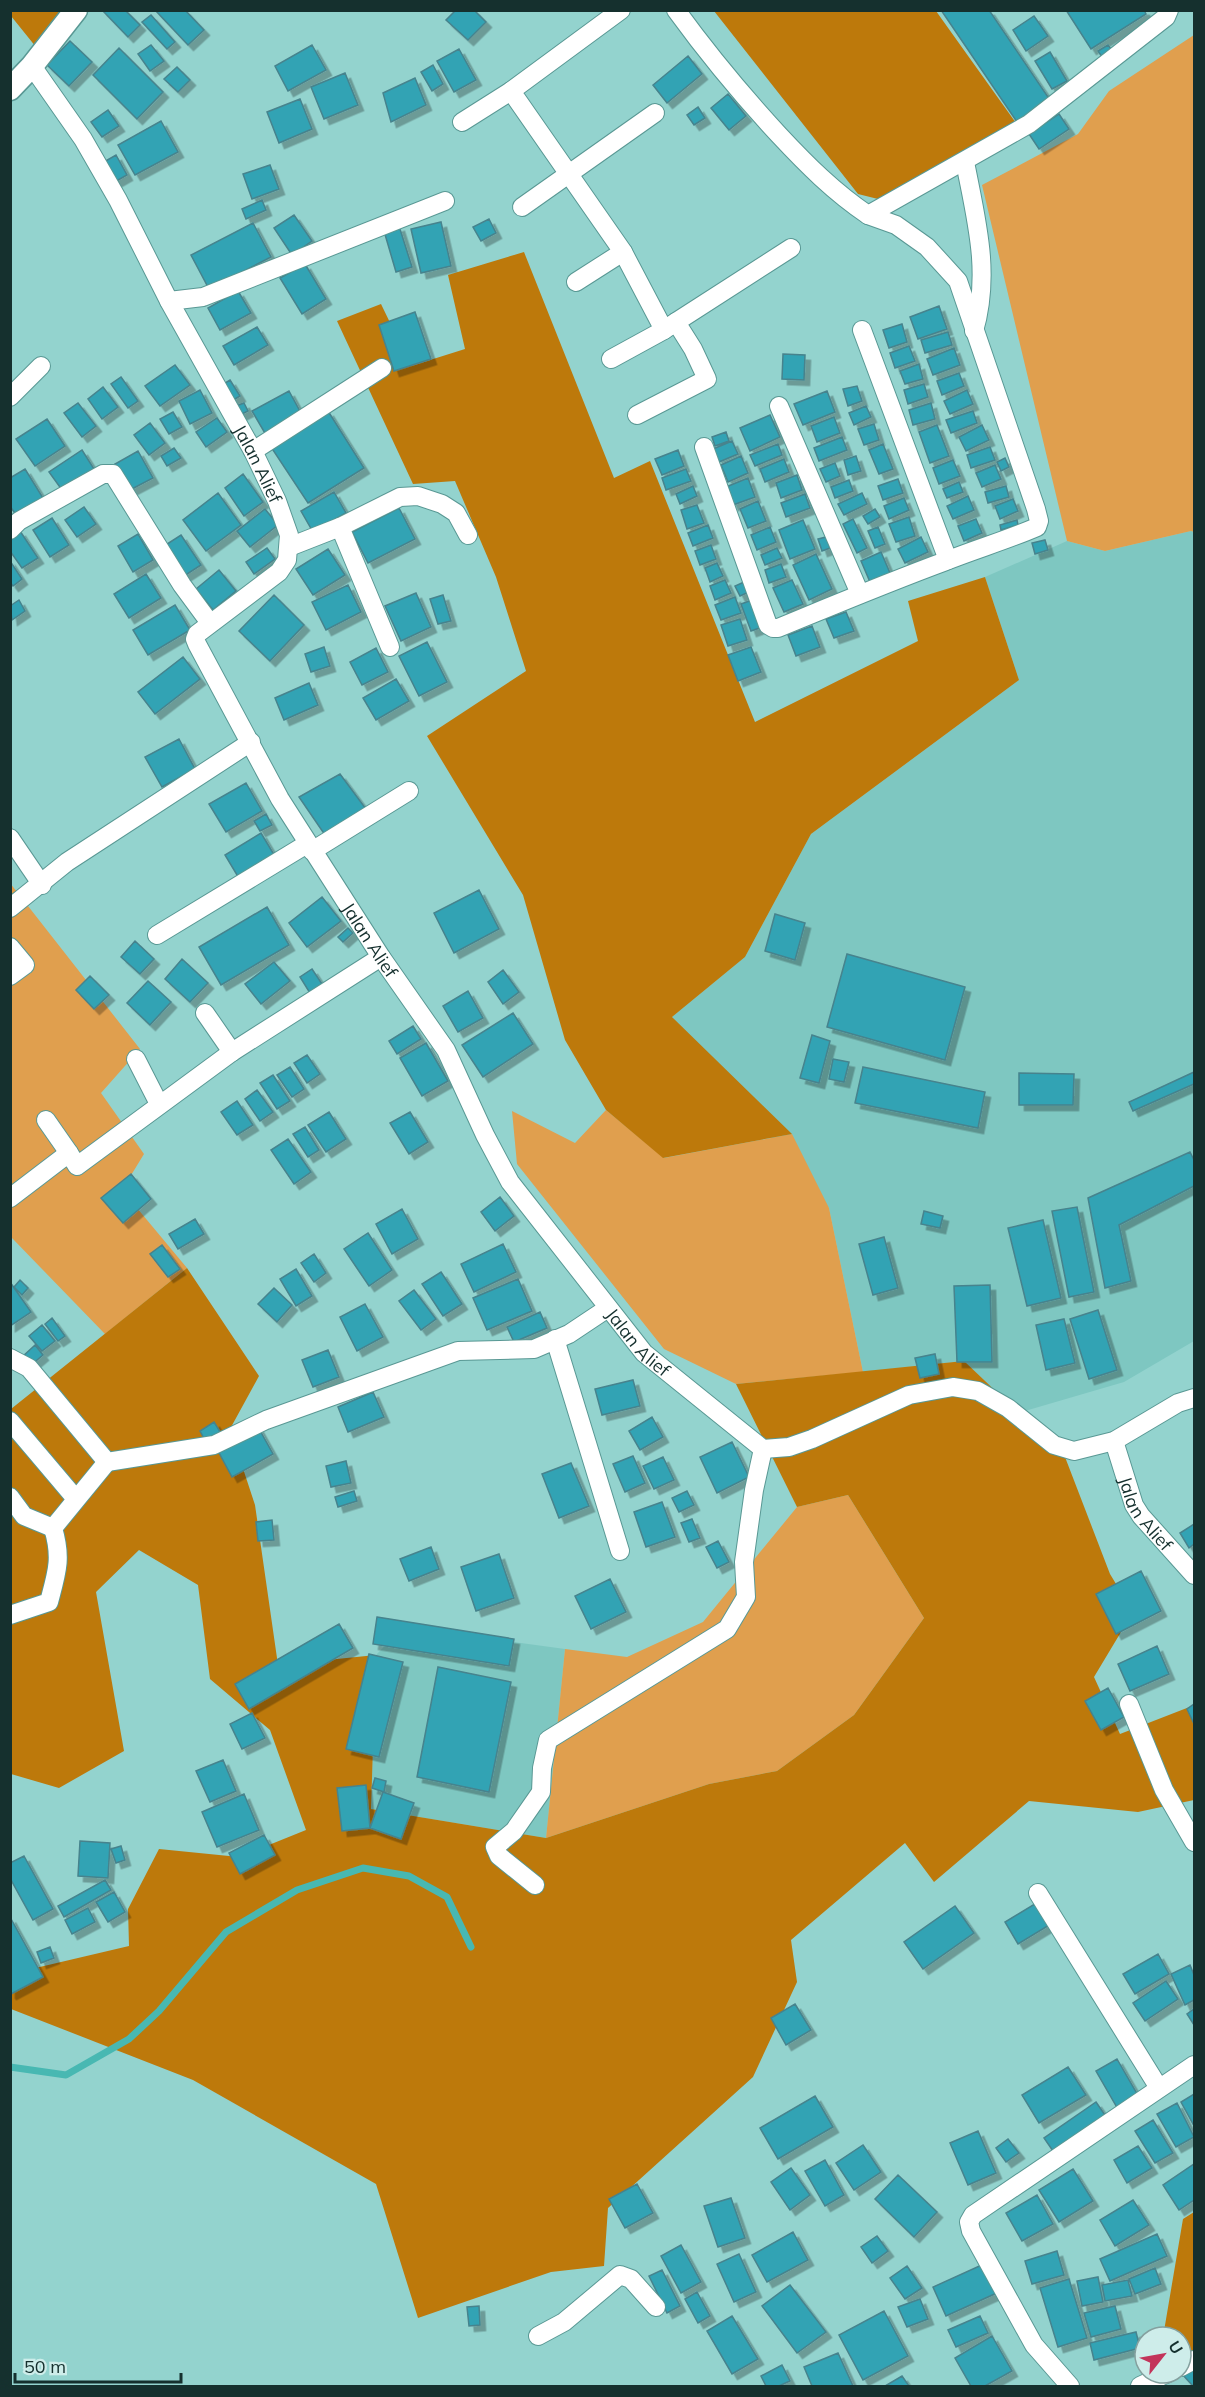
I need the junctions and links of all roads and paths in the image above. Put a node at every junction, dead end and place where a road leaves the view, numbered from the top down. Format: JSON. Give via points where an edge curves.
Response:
{"nodes":[{"id":1,"x":76,"y":10,"type":"edge"},
{"id":2,"x":621,"y":10,"type":"edge"},
{"id":3,"x":675,"y":10,"type":"edge"},
{"id":4,"x":1169,"y":10,"type":"edge"},
{"id":5,"x":33,"y":66,"type":"junction"},
{"id":6,"x":10,"y":89,"type":"edge"},
{"id":7,"x":511,"y":91,"type":"junction"},
{"id":8,"x":655,"y":113,"type":"dead end"},
{"id":9,"x":462,"y":122,"type":"dead end"},
{"id":10,"x":965,"y":162,"type":"junction"},
{"id":11,"x":568,"y":173,"type":"junction"},
{"id":12,"x":445,"y":201,"type":"dead end"},
{"id":13,"x":522,"y":207,"type":"dead end"},
{"id":14,"x":868,"y":215,"type":"junction"},
{"id":15,"x":791,"y":249,"type":"dead end"},
{"id":16,"x":623,"y":252,"type":"junction"},
{"id":17,"x":576,"y":282,"type":"dead end"},
{"id":18,"x":169,"y":301,"type":"junction"},
{"id":19,"x":670,"y":326,"type":"junction"},
{"id":20,"x":862,"y":330,"type":"dead end"},
{"id":21,"x":974,"y":332,"type":"junction"},
{"id":22,"x":611,"y":359,"type":"dead end"},
{"id":23,"x":41,"y":366,"type":"dead end"},
{"id":24,"x":382,"y":368,"type":"dead end"},
{"id":25,"x":10,"y":397,"type":"edge"},
{"id":26,"x":779,"y":406,"type":"dead end"},
{"id":27,"x":637,"y":415,"type":"dead end"},
{"id":28,"x":704,"y":447,"type":"dead end"},
{"id":29,"x":253,"y":451,"type":"junction"},
{"id":30,"x":340,"y":527,"type":"junction"},
{"id":31,"x":10,"y":530,"type":"edge"},
{"id":32,"x":468,"y":535,"type":"dead end"},
{"id":33,"x":289,"y":547,"type":"junction"},
{"id":34,"x":948,"y":560,"type":"junction"},
{"id":35,"x":860,"y":594,"type":"junction"},
{"id":36,"x":210,"y":623,"type":"junction"},
{"id":37,"x":390,"y":647,"type":"dead end"},
{"id":38,"x":251,"y":742,"type":"junction"},
{"id":39,"x":409,"y":791,"type":"dead end"},
{"id":40,"x":10,"y":838,"type":"edge"},
{"id":41,"x":310,"y":848,"type":"junction"},
{"id":42,"x":42,"y":885,"type":"junction"},
{"id":43,"x":10,"y":908,"type":"edge"},
{"id":44,"x":157,"y":935,"type":"dead end"},
{"id":45,"x":10,"y":947,"type":"edge"},
{"id":46,"x":381,"y":957,"type":"junction"},
{"id":47,"x":10,"y":976,"type":"edge"},
{"id":48,"x":205,"y":1013,"type":"dead end"},
{"id":49,"x":232,"y":1052,"type":"junction"},
{"id":50,"x":136,"y":1059,"type":"dead end"},
{"id":51,"x":159,"y":1104,"type":"junction"},
{"id":52,"x":46,"y":1120,"type":"dead end"},
{"id":53,"x":69,"y":1154,"type":"junction"},
{"id":54,"x":10,"y":1198,"type":"edge"},
{"id":55,"x":608,"y":1308,"type":"junction"},
{"id":56,"x":555,"y":1340,"type":"junction"},
{"id":57,"x":10,"y":1358,"type":"edge"},
{"id":58,"x":1194,"y":1398,"type":"edge"},
{"id":59,"x":10,"y":1420,"type":"edge"},
{"id":60,"x":1114,"y":1441,"type":"junction"},
{"id":61,"x":763,"y":1449,"type":"junction"},
{"id":62,"x":107,"y":1462,"type":"junction"},
{"id":63,"x":10,"y":1497,"type":"edge"},
{"id":64,"x":75,"y":1499,"type":"junction"},
{"id":65,"x":53,"y":1528,"type":"junction"},
{"id":66,"x":620,"y":1551,"type":"dead end"},
{"id":67,"x":1194,"y":1575,"type":"edge"},
{"id":68,"x":10,"y":1615,"type":"edge"},
{"id":69,"x":1129,"y":1704,"type":"dead end"},
{"id":70,"x":1194,"y":1842,"type":"edge"},
{"id":71,"x":535,"y":1885,"type":"dead end"},
{"id":72,"x":1038,"y":1893,"type":"dead end"},
{"id":73,"x":1194,"y":2065,"type":"edge"},
{"id":74,"x":1159,"y":2088,"type":"junction"},
{"id":75,"x":656,"y":2307,"type":"dead end"},
{"id":76,"x":538,"y":2336,"type":"dead end"},
{"id":77,"x":1070,"y":2386,"type":"edge"}],
"edges":[{"from":1,"to":5,"type":"street"},
{"from":2,"to":7,"type":"street"},
{"from":3,"to":14,"type":"street","via":[[748,102],[815,174]]},
{"from":4,"to":10,"type":"street","via":[[1166,17],[1078,88],[1029,124]]},
{"from":5,"to":6,"type":"street"},
{"from":5,"to":18,"type":"street","name":"Jalan Alief","via":[[83,139]]},
{"from":7,"to":9,"type":"street"},
{"from":7,"to":11,"type":"street"},
{"from":8,"to":11,"type":"street"},
{"from":10,"to":14,"type":"street"},
{"from":10,"to":21,"type":"street","via":[[982,249],[981,308]]},
{"from":11,"to":13,"type":"street"},
{"from":11,"to":16,"type":"street"},
{"from":12,"to":18,"type":"street","via":[[203,297]]},
{"from":14,"to":21,"type":"street","via":[[896,225],[943,264],[958,281]]},
{"from":15,"to":19,"type":"street"},
{"from":16,"to":17,"type":"street"},
{"from":16,"to":19,"type":"street"},
{"from":18,"to":29,"type":"street","name":"Jalan Alief"},
{"from":19,"to":22,"type":"street"},
{"from":19,"to":27,"type":"street","via":[[693,349],[707,379]]},
{"from":20,"to":34,"type":"street"},
{"from":21,"to":34,"type":"street","via":[[1039,521],[1037,527]]},
{"from":23,"to":25,"type":"street"},
{"from":24,"to":29,"type":"street"},
{"from":26,"to":35,"type":"street"},
{"from":28,"to":35,"type":"street","via":[[768,625],[778,628]]},
{"from":29,"to":33,"type":"street","name":"Jalan Alief","via":[[285,519]]},
{"from":30,"to":32,"type":"street","via":[[400,497],[418,496],[456,513]]},
{"from":30,"to":33,"type":"street"},
{"from":30,"to":37,"type":"street"},
{"from":31,"to":36,"type":"street","via":[[103,474],[113,474]]},
{"from":33,"to":36,"type":"street","name":"Jalan Alief","via":[[287,561],[279,572]]},
{"from":34,"to":35,"type":"street"},
{"from":36,"to":38,"type":"street","name":"Jalan Alief","via":[[195,639]]},
{"from":38,"to":41,"type":"street","name":"Jalan Alief"},
{"from":38,"to":42,"type":"street","via":[[68,862]]},
{"from":39,"to":41,"type":"street"},
{"from":40,"to":42,"type":"street"},
{"from":41,"to":44,"type":"street"},
{"from":41,"to":46,"type":"street","name":"Jalan Alief"},
{"from":42,"to":43,"type":"street"},
{"from":45,"to":47,"type":"street","via":[[25,965]]},
{"from":46,"to":49,"type":"street"},
{"from":46,"to":55,"type":"street","name":"Jalan Alief","via":[[446,1050],[510,1182]]},
{"from":48,"to":49,"type":"street"},
{"from":49,"to":51,"type":"street"},
{"from":50,"to":51,"type":"street"},
{"from":51,"to":53,"type":"street","via":[[77,1166]]},
{"from":52,"to":53,"type":"street"},
{"from":53,"to":54,"type":"street"},
{"from":55,"to":56,"type":"street"},
{"from":55,"to":61,"type":"street","name":"Jalan Alief","via":[[645,1353]]},
{"from":56,"to":62,"type":"street","via":[[534,1349],[458,1351],[276,1416],[214,1445]]},
{"from":56,"to":66,"type":"street"},
{"from":57,"to":62,"type":"street","via":[[29,1368]]},
{"from":58,"to":60,"type":"street","via":[[1178,1403]]},
{"from":59,"to":64,"type":"street"},
{"from":60,"to":61,"type":"street","via":[[1064,1449],[978,1391],[953,1387],[909,1395],[789,1447]]},
{"from":60,"to":67,"type":"street","name":"Jalan Alief","via":[[1141,1516]]},
{"from":61,"to":71,"type":"street","via":[[744,1562],[746,1597],[727,1629],[548,1740],[541,1792],[514,1831],[495,1847],[499,1856]]},
{"from":62,"to":64,"type":"street"},
{"from":63,"to":65,"type":"street","via":[[24,1516]]},
{"from":64,"to":65,"type":"street"},
{"from":65,"to":68,"type":"street","via":[[59,1547],[50,1602]]},
{"from":69,"to":70,"type":"street","via":[[1164,1790]]},
{"from":72,"to":74,"type":"street"},
{"from":73,"to":74,"type":"street"},
{"from":74,"to":77,"type":"street","via":[[973,2215],[969,2222],[1034,2345]]},
{"from":75,"to":76,"type":"street","via":[[632,2279],[620,2276],[564,2322]]}]}
